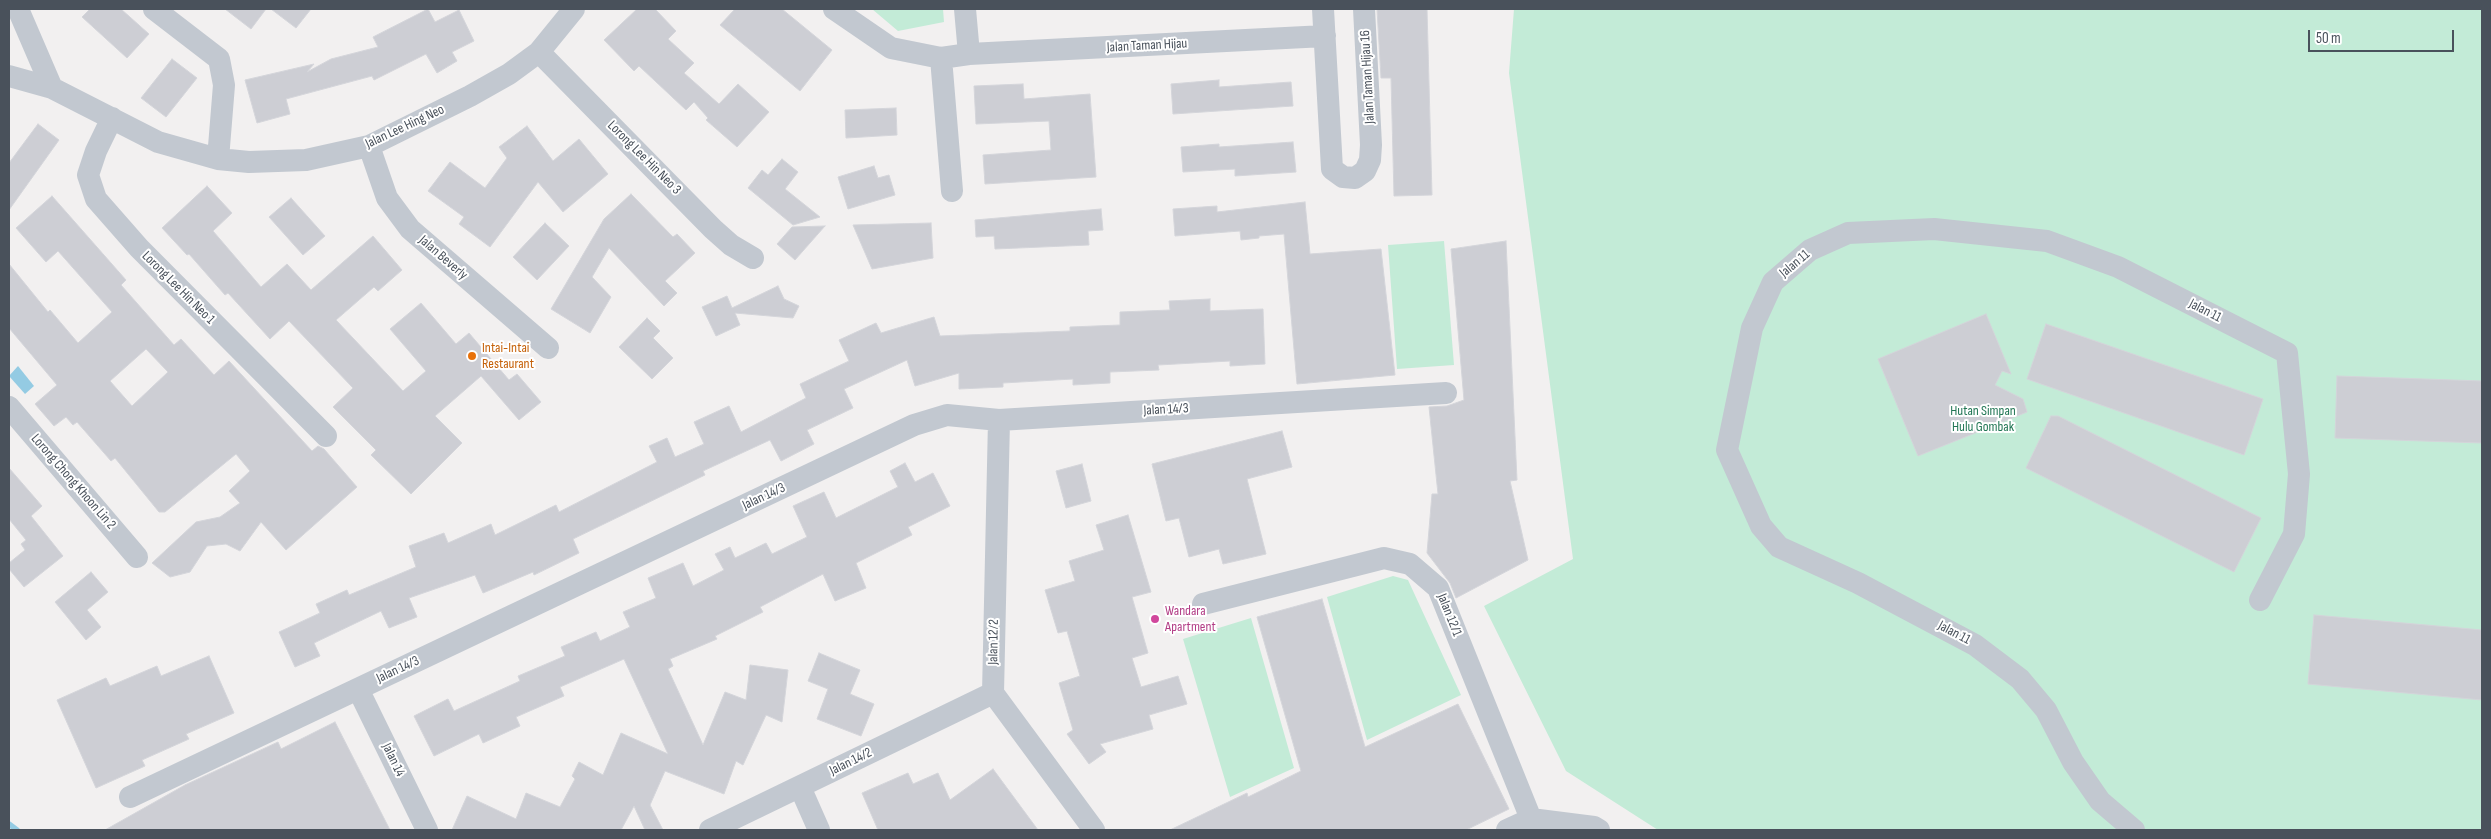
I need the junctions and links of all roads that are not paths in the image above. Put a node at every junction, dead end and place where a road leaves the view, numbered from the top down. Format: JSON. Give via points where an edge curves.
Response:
{"nodes":[{"id":1,"x":18,"y":9,"type":"edge"},
{"id":2,"x":154,"y":9,"type":"edge"},
{"id":3,"x":574,"y":9,"type":"edge"},
{"id":4,"x":834,"y":9,"type":"edge"},
{"id":5,"x":966,"y":9,"type":"edge"},
{"id":6,"x":1323,"y":9,"type":"edge"},
{"id":7,"x":1364,"y":9,"type":"edge"},
{"id":8,"x":1325,"y":36,"type":"junction"},
{"id":9,"x":539,"y":52,"type":"junction"},
{"id":10,"x":969,"y":54,"type":"junction"},
{"id":11,"x":941,"y":58,"type":"junction"},
{"id":12,"x":9,"y":76,"type":"edge"},
{"id":13,"x":52,"y":88,"type":"junction"},
{"id":14,"x":112,"y":118,"type":"junction"},
{"id":15,"x":369,"y":146,"type":"junction"},
{"id":16,"x":218,"y":159,"type":"junction"},
{"id":17,"x":952,"y":191,"type":"dead end"},
{"id":18,"x":753,"y":258,"type":"dead end"},
{"id":19,"x":548,"y":348,"type":"dead end"},
{"id":20,"x":1446,"y":393,"type":"dead end"},
{"id":21,"x":9,"y":407,"type":"edge"},
{"id":22,"x":999,"y":420,"type":"junction"},
{"id":23,"x":326,"y":436,"type":"dead end"},
{"id":24,"x":137,"y":556,"type":"dead end"},
{"id":25,"x":2260,"y":600,"type":"dead end"},
{"id":26,"x":1203,"y":604,"type":"dead end"},
{"id":27,"x":358,"y":689,"type":"junction"},
{"id":28,"x":993,"y":693,"type":"junction"},
{"id":29,"x":800,"y":787,"type":"junction"},
{"id":30,"x":130,"y":797,"type":"dead end"},
{"id":31,"x":1531,"y":819,"type":"junction"},
{"id":32,"x":427,"y":830,"type":"edge"},
{"id":33,"x":710,"y":830,"type":"edge"},
{"id":34,"x":819,"y":830,"type":"edge"},
{"id":35,"x":1094,"y":830,"type":"edge"},
{"id":36,"x":1507,"y":830,"type":"edge"},
{"id":37,"x":1599,"y":830,"type":"edge"},
{"id":38,"x":2134,"y":830,"type":"edge"}],
"edges":[{"from":1,"to":13,"type":"street"},
{"from":2,"to":16,"type":"street","via":[[219,59],[224,85]]},
{"from":3,"to":9,"type":"street","name":"Jalan Lee Hing Neo"},
{"from":4,"to":11,"type":"street","name":"Jalan Taman Hijau","via":[[891,48]]},
{"from":5,"to":10,"type":"street"},
{"from":6,"to":8,"type":"street"},
{"from":7,"to":8,"type":"street","name":"Jalan Taman Hijau 16","via":[[1372,145],[1365,171],[1355,178],[1343,177],[1332,169]]},
{"from":8,"to":10,"type":"street","name":"Jalan Taman Hijau"},
{"from":9,"to":15,"type":"street","name":"Jalan Lee Hing Neo","via":[[470,96]]},
{"from":9,"to":18,"type":"street","name":"Lorong Lee Hin Neo 3","via":[[713,229]]},
{"from":10,"to":11,"type":"street","name":"Jalan Taman Hijau"},
{"from":11,"to":17,"type":"street"},
{"from":12,"to":13,"type":"street","name":"Jalan Lee Hing Neo"},
{"from":13,"to":14,"type":"street","name":"Jalan Lee Hing Neo"},
{"from":14,"to":16,"type":"street","name":"Jalan Lee Hing Neo","via":[[158,142]]},
{"from":14,"to":23,"type":"street","name":"Lorong Lee Hin Neo 1","via":[[88,174],[96,198],[139,248]]},
{"from":15,"to":16,"type":"street","name":"Jalan Lee Hing Neo","via":[[306,160],[249,162]]},
{"from":15,"to":19,"type":"street","name":"Jalan Beverly","via":[[387,198],[410,229]]},
{"from":20,"to":22,"type":"street","name":"Jalan 14/3"},
{"from":21,"to":24,"type":"street","name":"Lorong Chong Khoon Lin 2"},
{"from":22,"to":27,"type":"street","name":"Jalan 14/3","via":[[947,415],[914,425]]},
{"from":22,"to":28,"type":"street","name":"Jalan 12/2"},
{"from":25,"to":38,"type":"street","name":"Jalan 11","via":[[2294,534],[2299,474],[2287,353],[2118,267],[2047,241],[1934,229],[1848,233],[1810,250],[1774,282],[1752,328],[1727,450],[1761,526],[1778,547],[1858,583],[1975,644],[2020,679],[2046,710],[2073,762],[2100,801]]},
{"from":26,"to":31,"type":"street","name":"Jalan 12/1","via":[[1384,558],[1410,564],[1438,588]]},
{"from":27,"to":30,"type":"street","name":"Jalan 14/3"},
{"from":27,"to":32,"type":"street","name":"Jalan 14"},
{"from":28,"to":29,"type":"street","name":"Jalan 14/2"},
{"from":28,"to":35,"type":"street"},
{"from":29,"to":33,"type":"street","name":"Jalan 14/2"},
{"from":29,"to":34,"type":"street"},
{"from":31,"to":36,"type":"street"},
{"from":31,"to":37,"type":"street"}]}
